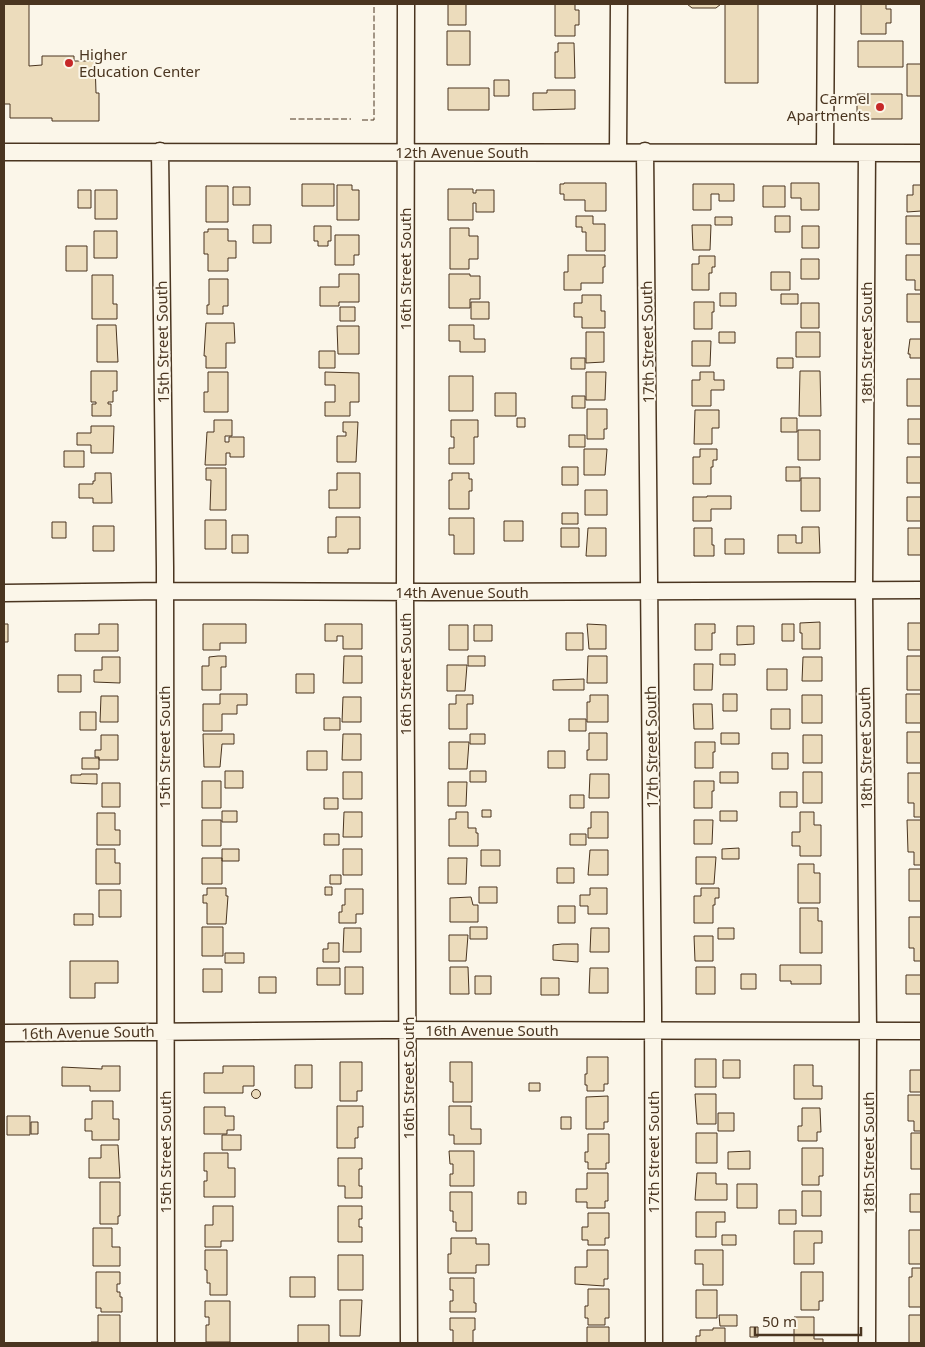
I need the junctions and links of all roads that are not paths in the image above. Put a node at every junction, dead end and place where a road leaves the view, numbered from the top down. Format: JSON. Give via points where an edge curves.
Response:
{"nodes":[{"id":1,"x":406,"y":4,"type":"edge"},
{"id":2,"x":619,"y":4,"type":"edge"},
{"id":3,"x":826,"y":4,"type":"edge"},
{"id":4,"x":160,"y":151,"type":"junction"},
{"id":5,"x":4,"y":152,"type":"edge"},
{"id":6,"x":618,"y":152,"type":"junction"},
{"id":7,"x":645,"y":152,"type":"junction"},
{"id":8,"x":825,"y":152,"type":"junction"},
{"id":9,"x":406,"y":153,"type":"junction"},
{"id":10,"x":867,"y":153,"type":"junction"},
{"id":11,"x":921,"y":153,"type":"edge"},
{"id":12,"x":649,"y":590,"type":"junction"},
{"id":13,"x":864,"y":590,"type":"junction"},
{"id":14,"x":921,"y":590,"type":"edge"},
{"id":15,"x":164,"y":591,"type":"junction"},
{"id":16,"x":405,"y":592,"type":"junction"},
{"id":17,"x":4,"y":593,"type":"edge"},
{"id":18,"x":407,"y":1030,"type":"junction"},
{"id":19,"x":164,"y":1031,"type":"junction"},
{"id":20,"x":653,"y":1031,"type":"junction"},
{"id":21,"x":921,"y":1031,"type":"edge"},
{"id":22,"x":868,"y":1032,"type":"junction"},
{"id":23,"x":4,"y":1033,"type":"edge"},
{"id":24,"x":166,"y":1343,"type":"edge"},
{"id":25,"x":408,"y":1343,"type":"edge"},
{"id":26,"x":654,"y":1343,"type":"edge"},
{"id":27,"x":867,"y":1343,"type":"edge"}],
"edges":[{"from":1,"to":9,"type":"street","name":"16th Street South"},
{"from":2,"to":6,"type":"street"},
{"from":3,"to":8,"type":"street"},
{"from":4,"to":5,"type":"street","name":"12th Avenue South"},
{"from":4,"to":9,"type":"street","name":"12th Avenue South"},
{"from":4,"to":15,"type":"street","name":"15th Street South"},
{"from":6,"to":7,"type":"street","name":"12th Avenue South"},
{"from":6,"to":9,"type":"street","name":"12th Avenue South"},
{"from":7,"to":8,"type":"street","name":"12th Avenue South"},
{"from":7,"to":12,"type":"street","name":"17th Street South"},
{"from":8,"to":10,"type":"street","name":"12th Avenue South"},
{"from":9,"to":16,"type":"street","name":"16th Street South"},
{"from":10,"to":11,"type":"street","name":"12th Avenue South"},
{"from":10,"to":13,"type":"street","name":"18th Street South"},
{"from":12,"to":13,"type":"street","name":"14th Avenue South"},
{"from":12,"to":16,"type":"street","name":"14th Avenue South"},
{"from":12,"to":20,"type":"street","name":"17th Street South"},
{"from":13,"to":14,"type":"street","name":"14th Avenue South"},
{"from":13,"to":22,"type":"street","name":"18th Street South"},
{"from":15,"to":16,"type":"street","name":"14th Avenue South"},
{"from":15,"to":17,"type":"street","name":"14th Avenue South"},
{"from":15,"to":19,"type":"street","name":"15th Street South"},
{"from":16,"to":18,"type":"street","name":"16th Street South"},
{"from":18,"to":19,"type":"street","name":"16th Avenue South"},
{"from":18,"to":20,"type":"street","name":"16th Avenue South"},
{"from":18,"to":25,"type":"street","name":"16th Street South"},
{"from":19,"to":23,"type":"street","name":"16th Avenue South"},
{"from":19,"to":24,"type":"street","name":"15th Street South"},
{"from":20,"to":22,"type":"street","name":"16th Avenue South"},
{"from":20,"to":26,"type":"street","name":"17th Street South"},
{"from":21,"to":22,"type":"street","name":"16th Avenue South"},
{"from":22,"to":27,"type":"street","name":"18th Street South"}]}
